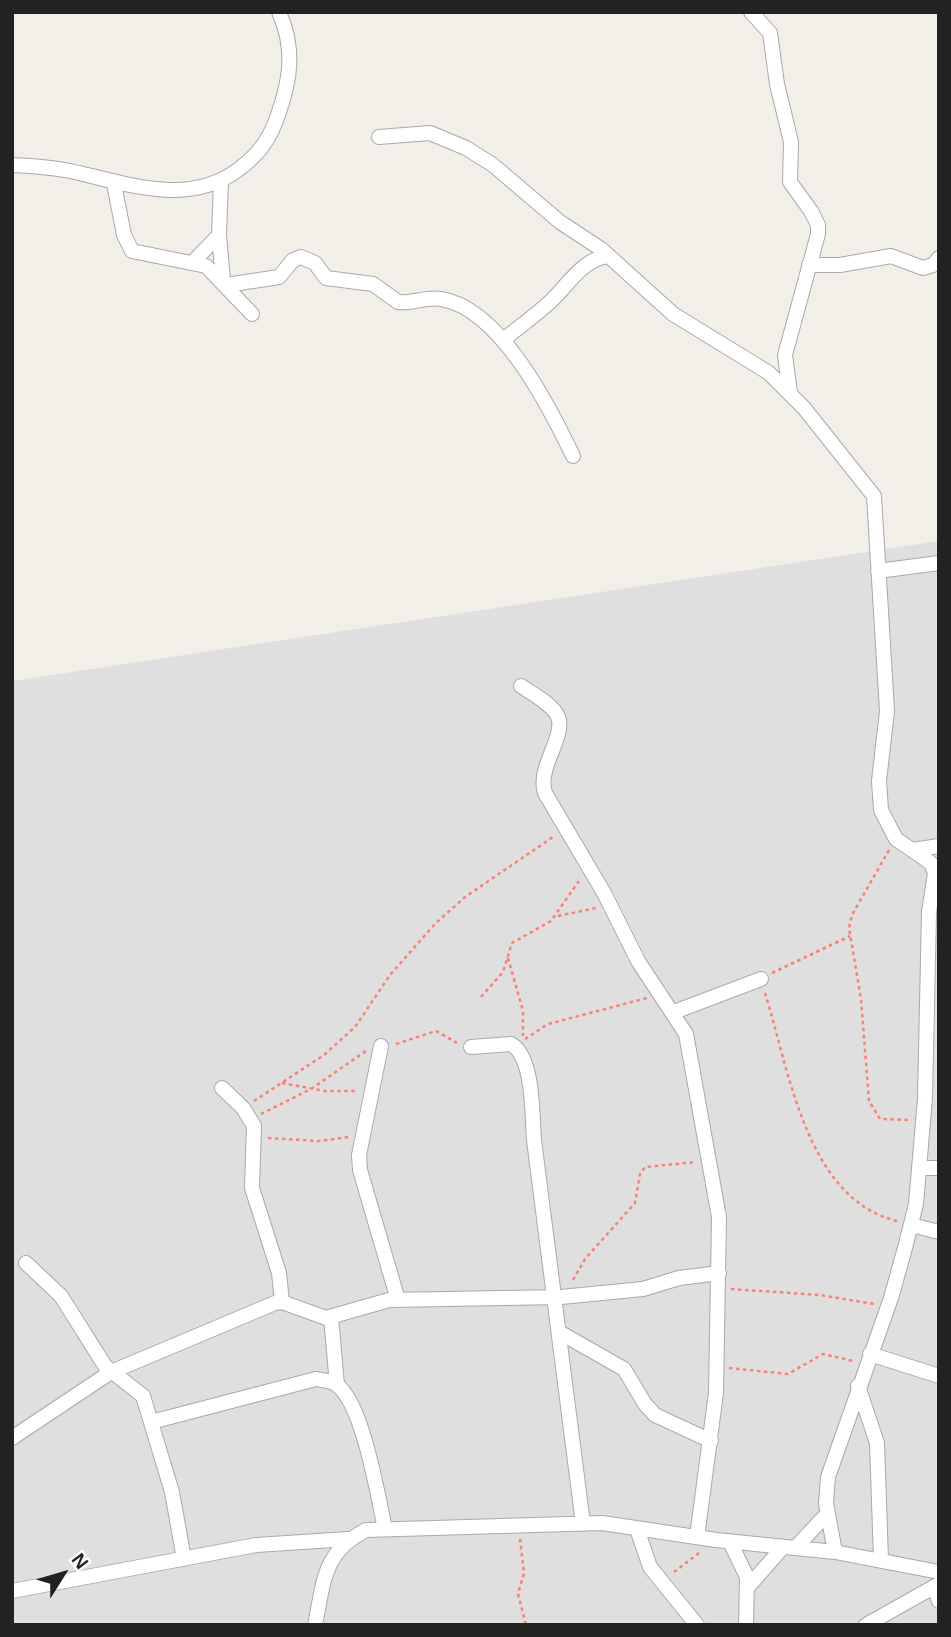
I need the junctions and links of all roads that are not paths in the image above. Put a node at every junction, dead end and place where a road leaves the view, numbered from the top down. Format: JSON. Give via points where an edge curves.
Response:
{"nodes":[{"id":1,"x":279,"y":12,"type":"edge"},
{"id":2,"x":751,"y":12,"type":"edge"},
{"id":3,"x":379,"y":137,"type":"dead end"},
{"id":4,"x":12,"y":165,"type":"edge"},
{"id":5,"x":220,"y":181,"type":"junction"},
{"id":6,"x":114,"y":184,"type":"junction"},
{"id":7,"x":219,"y":235,"type":"junction"},
{"id":8,"x":607,"y":256,"type":"junction"},
{"id":9,"x":939,"y":258,"type":"edge"},
{"id":10,"x":193,"y":262,"type":"junction"},
{"id":11,"x":809,"y":265,"type":"junction"},
{"id":12,"x":224,"y":282,"type":"junction"},
{"id":13,"x":252,"y":314,"type":"dead end"},
{"id":14,"x":503,"y":341,"type":"junction"},
{"id":15,"x":790,"y":393,"type":"junction"},
{"id":16,"x":573,"y":456,"type":"dead end"},
{"id":17,"x":939,"y":563,"type":"edge"},
{"id":18,"x":877,"y":571,"type":"junction"},
{"id":19,"x":521,"y":686,"type":"dead end"},
{"id":20,"x":939,"y":846,"type":"edge"},
{"id":21,"x":912,"y":850,"type":"junction"},
{"id":22,"x":937,"y":870,"type":"edge"},
{"id":23,"x":761,"y":979,"type":"road end"},
{"id":24,"x":674,"y":1012,"type":"junction"},
{"id":25,"x":381,"y":1046,"type":"road end"},
{"id":26,"x":471,"y":1047,"type":"road end"},
{"id":27,"x":222,"y":1088,"type":"dead end"},
{"id":28,"x":919,"y":1168,"type":"junction"},
{"id":29,"x":939,"y":1168,"type":"edge"},
{"id":30,"x":911,"y":1225,"type":"junction"},
{"id":31,"x":939,"y":1232,"type":"edge"},
{"id":32,"x":26,"y":1263,"type":"dead end"},
{"id":33,"x":718,"y":1280,"type":"junction"},
{"id":34,"x":557,"y":1297,"type":"junction"},
{"id":35,"x":398,"y":1300,"type":"junction"},
{"id":36,"x":282,"y":1301,"type":"junction"},
{"id":37,"x":331,"y":1317,"type":"junction"},
{"id":38,"x":559,"y":1332,"type":"junction"},
{"id":39,"x":868,"y":1359,"type":"junction"},
{"id":40,"x":111,"y":1372,"type":"junction"},
{"id":41,"x":939,"y":1376,"type":"edge"},
{"id":42,"x":337,"y":1385,"type":"junction"},
{"id":43,"x":858,"y":1386,"type":"junction"},
{"id":44,"x":151,"y":1422,"type":"junction"},
{"id":45,"x":12,"y":1438,"type":"edge"},
{"id":46,"x":711,"y":1441,"type":"junction"},
{"id":47,"x":828,"y":1514,"type":"junction"},
{"id":48,"x":583,"y":1524,"type":"junction"},
{"id":49,"x":385,"y":1529,"type":"junction"},
{"id":50,"x":637,"y":1529,"type":"junction"},
{"id":51,"x":697,"y":1537,"type":"junction"},
{"id":52,"x":348,"y":1539,"type":"junction"},
{"id":53,"x":316,"y":1540,"type":"junction"},
{"id":54,"x":723,"y":1541,"type":"junction"},
{"id":55,"x":749,"y":1544,"type":"junction"},
{"id":56,"x":789,"y":1548,"type":"junction"},
{"id":57,"x":835,"y":1552,"type":"junction"},
{"id":58,"x":184,"y":1559,"type":"junction"},
{"id":59,"x":881,"y":1560,"type":"junction"},
{"id":60,"x":331,"y":1561,"type":"junction"},
{"id":61,"x":744,"y":1569,"type":"junction"},
{"id":62,"x":939,"y":1572,"type":"edge"},
{"id":63,"x":748,"y":1587,"type":"junction"},
{"id":64,"x":12,"y":1591,"type":"edge"},
{"id":65,"x":937,"y":1591,"type":"edge"},
{"id":66,"x":315,"y":1625,"type":"edge"},
{"id":67,"x":697,"y":1625,"type":"edge"},
{"id":68,"x":746,"y":1625,"type":"edge"},
{"id":69,"x":866,"y":1625,"type":"edge"}],
"edges":[{"from":1,"to":5,"type":"street","via":[[291,54],[279,113],[270,138],[253,158]]},
{"from":2,"to":11,"type":"street","via":[[770,33],[792,142],[790,182],[818,225]]},
{"from":3,"to":8,"type":"street","via":[[422,132],[466,148]]},
{"from":4,"to":6,"type":"street","via":[[62,170]]},
{"from":5,"to":6,"type":"street","via":[[176,190]]},
{"from":5,"to":7,"type":"street"},
{"from":6,"to":10,"type":"street","via":[[124,235],[132,251]]},
{"from":7,"to":10,"type":"street"},
{"from":7,"to":12,"type":"street"},
{"from":8,"to":14,"type":"street","via":[[579,271]]},
{"from":8,"to":15,"type":"street","via":[[673,314],[769,373]]},
{"from":9,"to":11,"type":"street","via":[[923,268],[891,256]]},
{"from":10,"to":12,"type":"street","via":[[206,266]]},
{"from":11,"to":15,"type":"street","via":[[785,355]]},
{"from":12,"to":13,"type":"street"},
{"from":12,"to":14,"type":"street","via":[[279,277],[296,258],[307,258],[326,278],[373,284],[398,302],[449,301],[485,323]]},
{"from":14,"to":16,"type":"street","via":[[556,419]]},
{"from":15,"to":18,"type":"street","via":[[874,496]]},
{"from":17,"to":18,"type":"street"},
{"from":18,"to":21,"type":"street","via":[[887,711],[880,797],[886,823],[896,839]]},
{"from":19,"to":24,"type":"street","via":[[560,720],[542,785],[638,961]]},
{"from":20,"to":21,"type":"street"},
{"from":21,"to":22,"type":"street"},
{"from":22,"to":28,"type":"street","via":[[929,912]]},
{"from":23,"to":24,"type":"street"},
{"from":24,"to":33,"type":"street","via":[[686,1034],[710,1162],[719,1217]]},
{"from":25,"to":35,"type":"street","via":[[360,1170]]},
{"from":26,"to":34,"type":"street","via":[[510,1044],[523,1057]]},
{"from":27,"to":36,"type":"street","via":[[246,1113],[254,1137],[252,1188],[279,1273]]},
{"from":28,"to":29,"type":"street"},
{"from":28,"to":30,"type":"street"},
{"from":30,"to":31,"type":"street"},
{"from":30,"to":39,"type":"street"},
{"from":32,"to":40,"type":"street","via":[[61,1296]]},
{"from":33,"to":34,"type":"street","via":[[679,1278],[643,1289]]},
{"from":33,"to":46,"type":"street"},
{"from":34,"to":35,"type":"street"},
{"from":34,"to":38,"type":"street"},
{"from":35,"to":37,"type":"street"},
{"from":36,"to":37,"type":"street"},
{"from":36,"to":40,"type":"street"},
{"from":37,"to":42,"type":"street"},
{"from":38,"to":46,"type":"street","via":[[624,1369],[656,1415]]},
{"from":38,"to":48,"type":"street"},
{"from":39,"to":41,"type":"street"},
{"from":39,"to":43,"type":"street"},
{"from":40,"to":44,"type":"street","via":[[141,1393]]},
{"from":40,"to":45,"type":"street"},
{"from":42,"to":44,"type":"street","via":[[316,1379]]},
{"from":42,"to":49,"type":"street","via":[[359,1422]]},
{"from":43,"to":47,"type":"street","via":[[828,1477]]},
{"from":43,"to":59,"type":"street","via":[[877,1443]]},
{"from":44,"to":58,"type":"street","via":[[173,1492]]},
{"from":46,"to":51,"type":"street"},
{"from":47,"to":56,"type":"street"},
{"from":47,"to":57,"type":"street"},
{"from":48,"to":49,"type":"street"},
{"from":48,"to":50,"type":"street"},
{"from":49,"to":52,"type":"street","via":[[366,1530]]},
{"from":50,"to":51,"type":"street"},
{"from":50,"to":67,"type":"street","via":[[650,1567]]},
{"from":51,"to":54,"type":"street"},
{"from":52,"to":53,"type":"street"},
{"from":52,"to":60,"type":"street"},
{"from":53,"to":58,"type":"street","via":[[256,1545]]},
{"from":53,"to":60,"type":"street"},
{"from":54,"to":55,"type":"street"},
{"from":54,"to":61,"type":"street"},
{"from":55,"to":56,"type":"street"},
{"from":55,"to":61,"type":"street"},
{"from":56,"to":57,"type":"street"},
{"from":56,"to":63,"type":"street"},
{"from":57,"to":59,"type":"street"},
{"from":58,"to":64,"type":"street"},
{"from":59,"to":62,"type":"street"},
{"from":60,"to":66,"type":"street","via":[[324,1574]]},
{"from":61,"to":63,"type":"street"},
{"from":63,"to":68,"type":"street"},
{"from":65,"to":69,"type":"street"}]}
